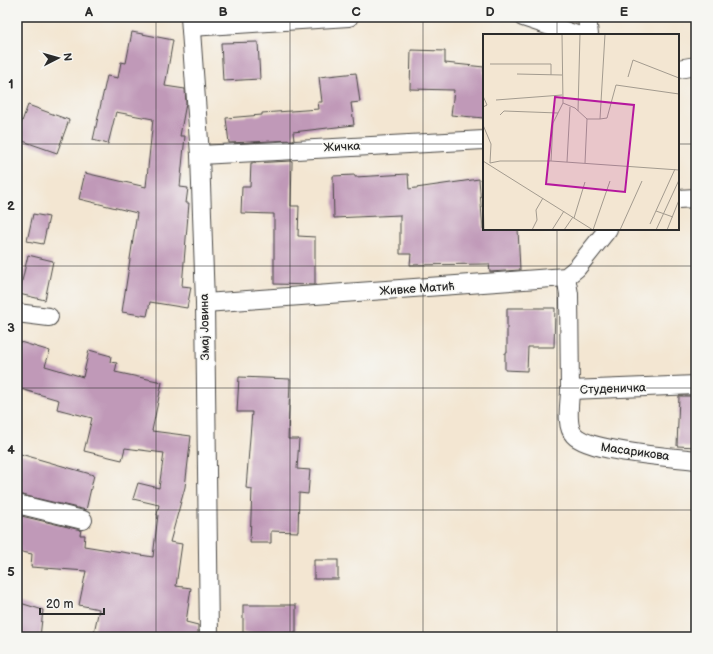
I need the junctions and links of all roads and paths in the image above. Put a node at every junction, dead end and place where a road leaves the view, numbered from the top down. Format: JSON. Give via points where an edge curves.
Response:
{"nodes":[{"id":1,"x":349,"y":17,"type":"edge"},
{"id":2,"x":523,"y":17,"type":"edge"},
{"id":3,"x":587,"y":17,"type":"edge"},
{"id":4,"x":191,"y":22,"type":"edge"},
{"id":5,"x":574,"y":34,"type":"edge"},
{"id":6,"x":588,"y":34,"type":"edge"},
{"id":7,"x":696,"y":66,"type":"edge"},
{"id":8,"x":679,"y":69,"type":"edge"},
{"id":9,"x":483,"y":140,"type":"edge"},
{"id":10,"x":200,"y":155,"type":"junction"},
{"id":11,"x":696,"y":198,"type":"edge"},
{"id":12,"x":679,"y":200,"type":"edge"},
{"id":13,"x":607,"y":230,"type":"edge"},
{"id":14,"x":566,"y":277,"type":"junction"},
{"id":15,"x":205,"y":303,"type":"junction"},
{"id":16,"x":17,"y":313,"type":"edge"},
{"id":17,"x":49,"y":317,"type":"dead end"},
{"id":18,"x":696,"y":385,"type":"edge"},
{"id":19,"x":570,"y":390,"type":"junction"},
{"id":20,"x":696,"y":460,"type":"edge"},
{"id":21,"x":17,"y":504,"type":"edge"},
{"id":22,"x":83,"y":520,"type":"dead end"},
{"id":23,"x":209,"y":637,"type":"edge"}],
"edges":[{"from":1,"to":4,"type":"street"},
{"from":2,"to":5,"type":"street"},
{"from":3,"to":6,"type":"street"},
{"from":4,"to":10,"type":"street","name":"Змај Јовина"},
{"from":7,"to":8,"type":"street"},
{"from":9,"to":10,"type":"street","name":"Жичка"},
{"from":10,"to":15,"type":"street","name":"Змај Јовина"},
{"from":11,"to":12,"type":"street"},
{"from":13,"to":14,"type":"street","via":[[577,268]]},
{"from":14,"to":15,"type":"street","name":"Живке Матић"},
{"from":14,"to":19,"type":"street","name":"Студеничка","via":[[569,294]]},
{"from":15,"to":23,"type":"street","name":"Змај Јовина"},
{"from":16,"to":17,"type":"street"},
{"from":18,"to":19,"type":"street","name":"Студеничка"},
{"from":19,"to":20,"type":"street","name":"Масарикова","via":[[570,424],[574,435],[584,443],[604,449]]},
{"from":21,"to":22,"type":"street"}]}
